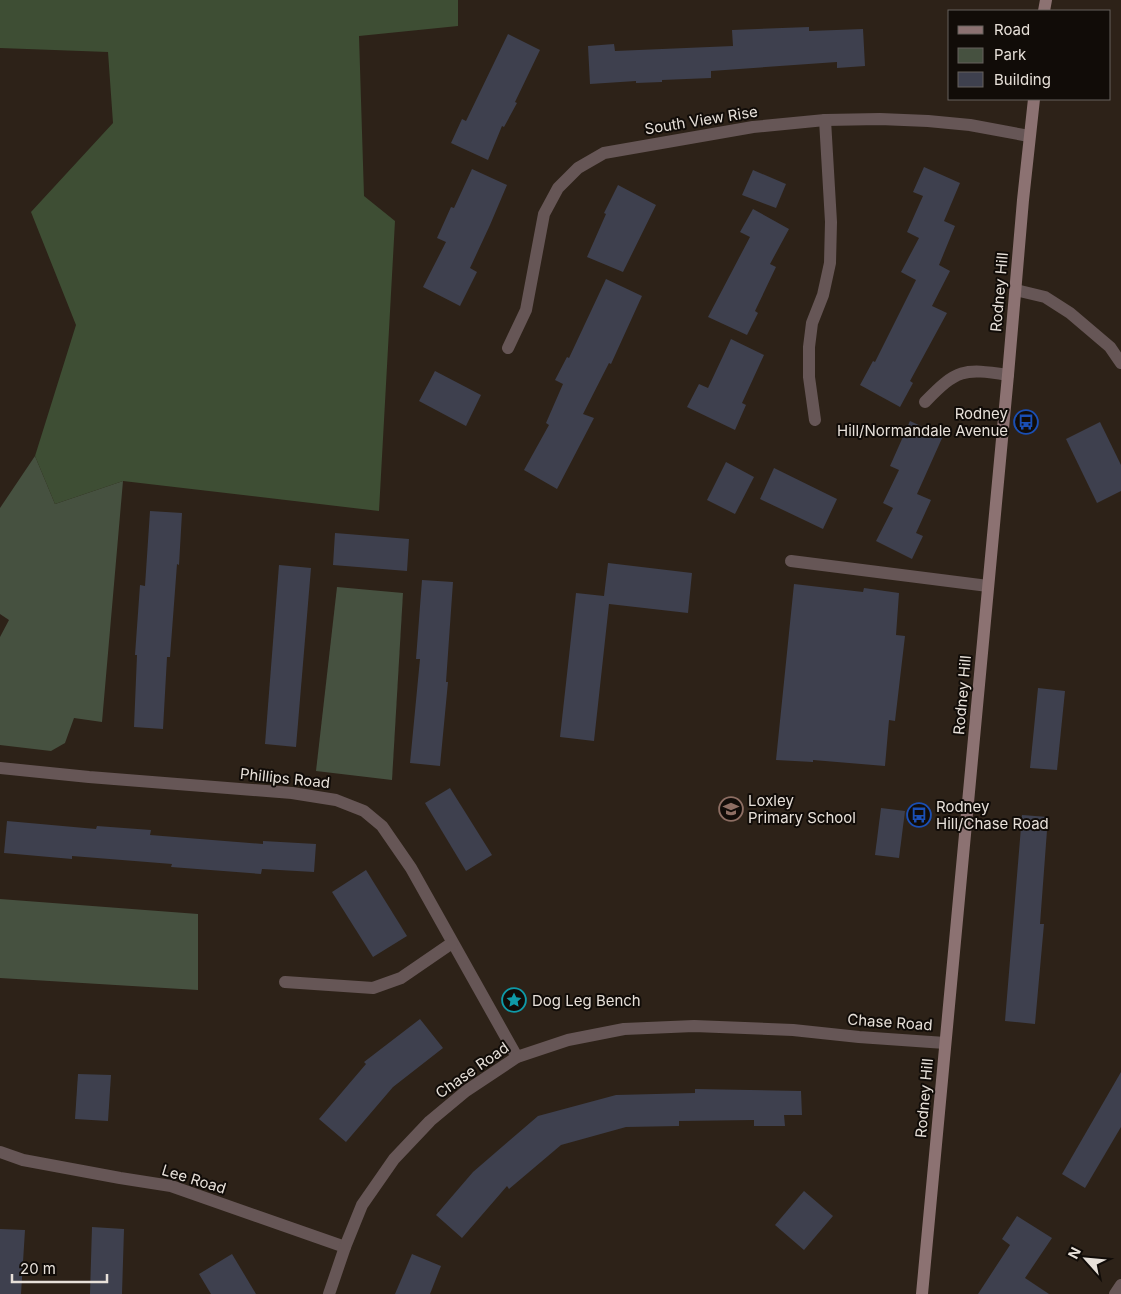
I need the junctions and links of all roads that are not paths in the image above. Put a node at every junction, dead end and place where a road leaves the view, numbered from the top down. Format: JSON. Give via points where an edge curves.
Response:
{"nodes":[{"id":1,"x":1034,"y":100,"type":"edge"},
{"id":2,"x":825,"y":120,"type":"junction"},
{"id":3,"x":1029,"y":136,"type":"junction"},
{"id":4,"x":1016,"y":290,"type":"junction"},
{"id":5,"x":508,"y":348,"type":"dead end"},
{"id":6,"x":1121,"y":363,"type":"edge"},
{"id":7,"x":1008,"y":375,"type":"junction"},
{"id":8,"x":925,"y":402,"type":"dead end"},
{"id":9,"x":814,"y":420,"type":"dead end"},
{"id":10,"x":791,"y":561,"type":"dead end"},
{"id":11,"x":988,"y":586,"type":"junction"},
{"id":12,"x":0,"y":768,"type":"edge"},
{"id":13,"x":452,"y":943,"type":"junction"},
{"id":14,"x":285,"y":982,"type":"dead end"},
{"id":15,"x":945,"y":1043,"type":"junction"},
{"id":16,"x":517,"y":1057,"type":"junction"},
{"id":17,"x":0,"y":1152,"type":"edge"},
{"id":18,"x":345,"y":1248,"type":"junction"},
{"id":19,"x":1121,"y":1285,"type":"edge"},
{"id":20,"x":329,"y":1294,"type":"edge"},
{"id":21,"x":922,"y":1294,"type":"edge"},
{"id":22,"x":1115,"y":1294,"type":"edge"}],
"edges":[{"from":1,"to":3,"type":"street","name":"Rodney Hill"},
{"from":2,"to":3,"type":"street","name":"South View Rise","via":[[928,121]]},
{"from":2,"to":5,"type":"street","name":"South View Rise","via":[[753,127],[604,153],[578,168],[558,188],[544,214],[526,310]]},
{"from":2,"to":9,"type":"street","via":[[830,263],[812,323],[809,347]]},
{"from":3,"to":4,"type":"street","name":"Rodney Hill"},
{"from":4,"to":6,"type":"street","via":[[1045,297],[1070,313],[1110,348]]},
{"from":4,"to":7,"type":"street","name":"Rodney Hill"},
{"from":7,"to":8,"type":"street","via":[[963,372],[944,382]]},
{"from":7,"to":11,"type":"street","name":"Rodney Hill"},
{"from":10,"to":11,"type":"street"},
{"from":11,"to":15,"type":"street","name":"Rodney Hill"},
{"from":12,"to":13,"type":"street","name":"Phillips Road","via":[[292,793],[336,800],[364,811],[382,826],[411,868]]},
{"from":13,"to":14,"type":"street","via":[[401,978],[373,988]]},
{"from":13,"to":16,"type":"street","name":"Phillips Road"},
{"from":15,"to":16,"type":"street","name":"Chase Road","via":[[793,1030],[694,1026],[624,1029],[568,1040]]},
{"from":15,"to":21,"type":"street","name":"Rodney Hill"},
{"from":16,"to":18,"type":"street","name":"Chase Road","via":[[466,1091],[430,1121],[394,1159],[362,1205]]},
{"from":17,"to":18,"type":"street","name":"Lee Road","via":[[23,1160],[172,1186]]},
{"from":18,"to":20,"type":"street","name":"Chase Road"},
{"from":19,"to":22,"type":"street"}]}
